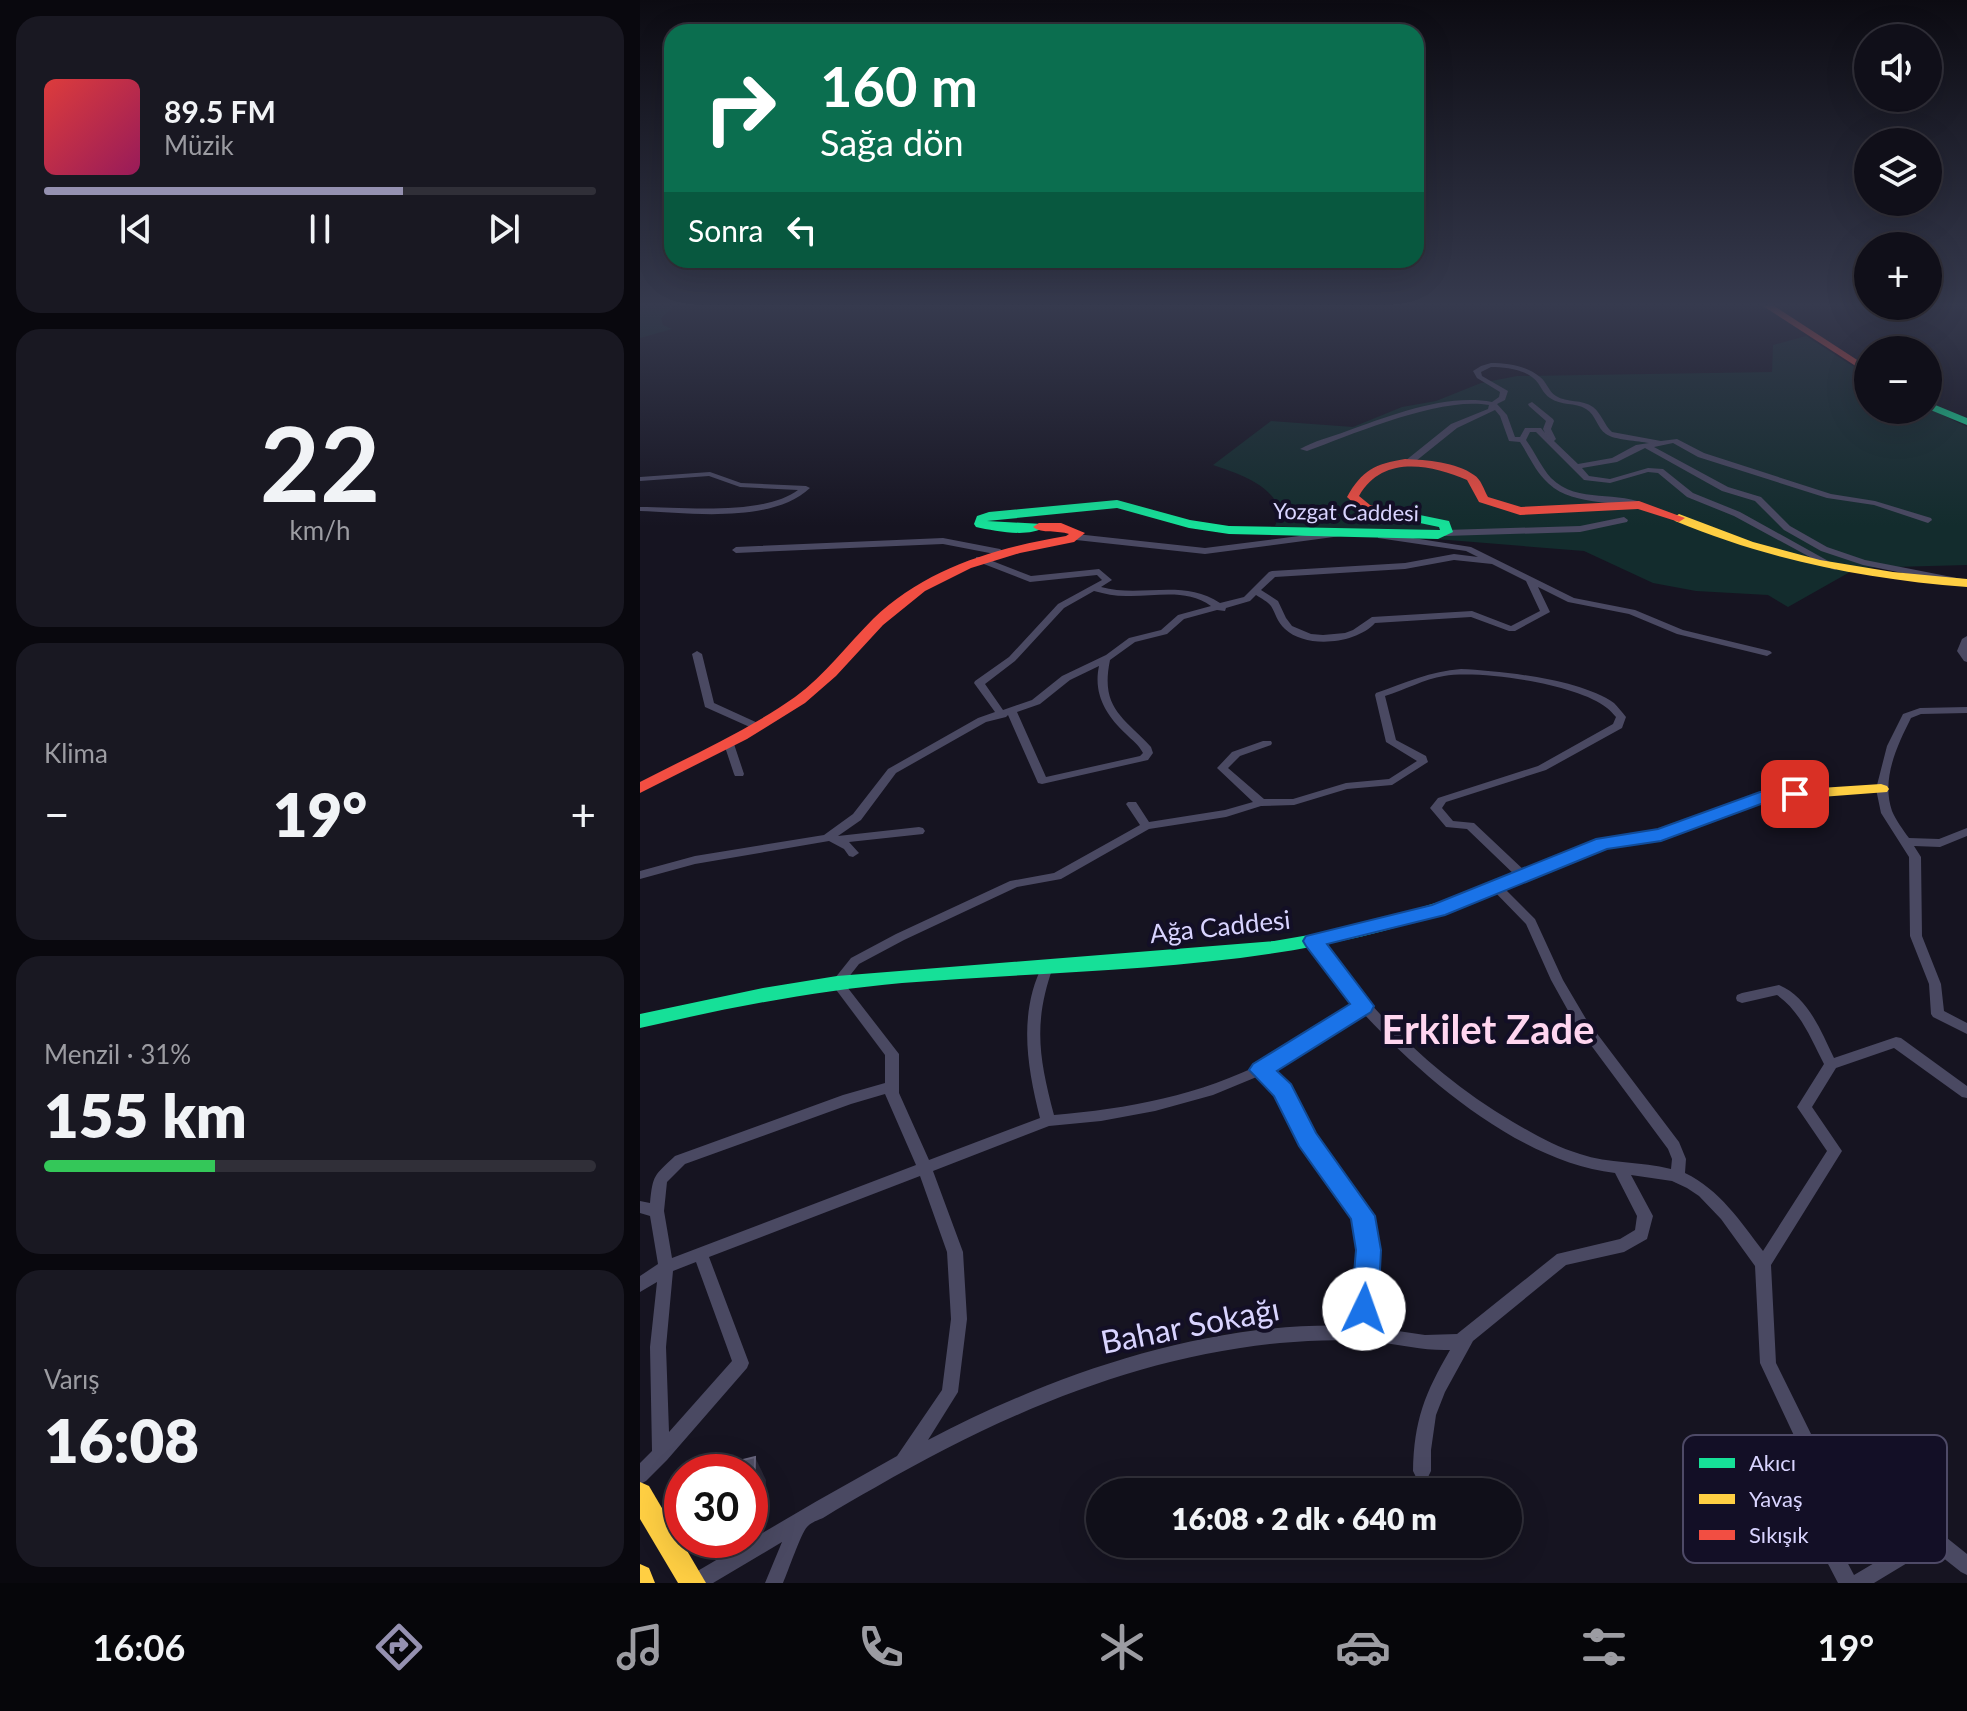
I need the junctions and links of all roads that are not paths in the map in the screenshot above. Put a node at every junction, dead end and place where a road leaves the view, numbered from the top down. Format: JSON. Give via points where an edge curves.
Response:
{"nodes":[{"id":1,"x":1481,"y":378,"type":"edge"},
{"id":2,"x":1536,"y":378,"type":"edge"},
{"id":3,"x":1493,"y":404,"type":"junction"},
{"id":4,"x":1532,"y":404,"type":"dead end"},
{"id":5,"x":1942,"y":411,"type":"edge"},
{"id":6,"x":1967,"y":422,"type":"edge"},
{"id":7,"x":1522,"y":440,"type":"junction"},
{"id":8,"x":1658,"y":442,"type":"junction"},
{"id":9,"x":1646,"y":445,"type":"junction"},
{"id":10,"x":1304,"y":449,"type":"dead end"},
{"id":11,"x":1408,"y":463,"type":"junction"},
{"id":12,"x":1576,"y":467,"type":"junction"},
{"id":13,"x":640,"y":479,"type":"edge"},
{"id":14,"x":1645,"y":506,"type":"junction"},
{"id":15,"x":640,"y":509,"type":"edge"},
{"id":16,"x":1624,"y":520,"type":"dead end"},
{"id":17,"x":1928,"y":520,"type":"dead end"},
{"id":18,"x":1445,"y":533,"type":"junction"},
{"id":19,"x":1338,"y":534,"type":"junction"},
{"id":20,"x":1364,"y":534,"type":"junction"},
{"id":21,"x":1073,"y":538,"type":"junction"},
{"id":22,"x":736,"y":550,"type":"dead end"},
{"id":23,"x":1000,"y":552,"type":"junction"},
{"id":24,"x":979,"y":559,"type":"junction"},
{"id":25,"x":1495,"y":562,"type":"junction"},
{"id":26,"x":1847,"y":572,"type":"junction"},
{"id":27,"x":1530,"y":580,"type":"junction"},
{"id":28,"x":1967,"y":583,"type":"edge"},
{"id":29,"x":1093,"y":588,"type":"junction"},
{"id":30,"x":1257,"y":592,"type":"junction"},
{"id":31,"x":1222,"y":609,"type":"junction"},
{"id":32,"x":1967,"y":639,"type":"edge"},
{"id":33,"x":1767,"y":653,"type":"dead end"},
{"id":34,"x":697,"y":654,"type":"dead end"},
{"id":35,"x":1105,"y":659,"type":"junction"},
{"id":36,"x":1967,"y":659,"type":"edge"},
{"id":37,"x":1967,"y":710,"type":"edge"},
{"id":38,"x":1007,"y":713,"type":"junction"},
{"id":39,"x":756,"y":726,"type":"junction"},
{"id":40,"x":728,"y":741,"type":"junction"},
{"id":41,"x":1267,"y":743,"type":"dead end"},
{"id":42,"x":739,"y":774,"type":"dead end"},
{"id":43,"x":640,"y":788,"type":"edge"},
{"id":44,"x":1881,"y":789,"type":"junction"},
{"id":45,"x":1261,"y":803,"type":"junction"},
{"id":46,"x":1132,"y":804,"type":"dead end"},
{"id":47,"x":1146,"y":826,"type":"junction"},
{"id":48,"x":919,"y":831,"type":"dead end"},
{"id":49,"x":1967,"y":832,"type":"edge"},
{"id":50,"x":830,"y":839,"type":"junction"},
{"id":51,"x":1907,"y":842,"type":"junction"},
{"id":52,"x":853,"y":853,"type":"dead end"},
{"id":53,"x":640,"y":875,"type":"edge"},
{"id":54,"x":1522,"y":875,"type":"junction"},
{"id":55,"x":1495,"y":886,"type":"junction"},
{"id":56,"x":1313,"y":941,"type":"junction"},
{"id":57,"x":1047,"y":967,"type":"junction"},
{"id":58,"x":837,"y":983,"type":"junction"},
{"id":59,"x":1742,"y":998,"type":"dead end"},
{"id":60,"x":1364,"y":1006,"type":"junction"},
{"id":61,"x":640,"y":1021,"type":"edge"},
{"id":62,"x":1967,"y":1029,"type":"edge"},
{"id":63,"x":1831,"y":1064,"type":"junction"},
{"id":64,"x":1261,"y":1070,"type":"junction"},
{"id":65,"x":891,"y":1087,"type":"junction"},
{"id":66,"x":1967,"y":1093,"type":"edge"},
{"id":67,"x":1048,"y":1121,"type":"junction"},
{"id":68,"x":924,"y":1166,"type":"junction"},
{"id":69,"x":1621,"y":1170,"type":"junction"},
{"id":70,"x":1677,"y":1177,"type":"junction"},
{"id":71,"x":648,"y":1209,"type":"edge"},
{"id":72,"x":700,"y":1253,"type":"junction"},
{"id":73,"x":1763,"y":1264,"type":"junction"},
{"id":74,"x":666,"y":1267,"type":"junction"},
{"id":75,"x":640,"y":1285,"type":"edge"},
{"id":76,"x":1363,"y":1334,"type":"junction"},
{"id":77,"x":1467,"y":1338,"type":"junction"},
{"id":78,"x":1803,"y":1435,"type":"edge"},
{"id":79,"x":661,"y":1454,"type":"junction"},
{"id":80,"x":902,"y":1465,"type":"junction"},
{"id":81,"x":1422,"y":1471,"type":"dead end"},
{"id":82,"x":640,"y":1475,"type":"edge"},
{"id":83,"x":640,"y":1495,"type":"edge"},
{"id":84,"x":800,"y":1522,"type":"junction"},
{"id":85,"x":1947,"y":1549,"type":"edge"},
{"id":86,"x":1838,"y":1563,"type":"edge"},
{"id":87,"x":1890,"y":1563,"type":"edge"},
{"id":88,"x":1967,"y":1566,"type":"edge"},
{"id":89,"x":640,"y":1577,"type":"edge"},
{"id":90,"x":642,"y":1583,"type":"edge"},
{"id":91,"x":695,"y":1583,"type":"edge"},
{"id":92,"x":774,"y":1583,"type":"edge"},
{"id":93,"x":1848,"y":1583,"type":"edge"},
{"id":94,"x":1857,"y":1583,"type":"edge"}],
"edges":[{"from":1,"to":3,"type":"street","via":[[1504,391]]},
{"from":2,"to":8,"type":"street","via":[[1551,397],[1591,410],[1610,434]]},
{"from":3,"to":7,"type":"street","via":[[1510,437]]},
{"from":3,"to":10,"type":"street","via":[[1475,400],[1433,407]]},
{"from":3,"to":11,"type":"street","via":[[1491,410],[1454,426]]},
{"from":4,"to":12,"type":"street","via":[[1550,421],[1551,438],[1577,459]]},
{"from":5,"to":6,"type":"street"},
{"from":7,"to":12,"type":"street","via":[[1528,430],[1538,430]]},
{"from":7,"to":14,"type":"street","via":[[1544,474],[1563,491]]},
{"from":8,"to":9,"type":"street"},
{"from":8,"to":17,"type":"street","via":[[1681,443],[1701,455],[1830,496],[1870,501]]},
{"from":9,"to":12,"type":"street","via":[[1614,460]]},
{"from":9,"to":28,"type":"street","via":[[1725,489],[1761,500],[1787,528],[1824,549]]},
{"from":11,"to":14,"type":"street","name":"Yozgat Caddesi","via":[[1460,471],[1476,481],[1483,499],[1504,508],[1575,511]]},
{"from":11,"to":18,"type":"street","name":"Yozgat Caddesi","via":[[1365,475],[1354,499],[1369,509],[1443,523]]},
{"from":12,"to":26,"type":"street","via":[[1601,481],[1664,472],[1690,495]]},
{"from":13,"to":15,"type":"street","via":[[714,474],[736,484],[806,489],[781,502],[751,508]]},
{"from":14,"to":26,"type":"street","name":"Yozgat Caddesi","via":[[1702,532]]},
{"from":16,"to":18,"type":"street","via":[[1580,529]]},
{"from":18,"to":20,"type":"street","name":"Yozgat Caddesi"},
{"from":19,"to":20,"type":"street","name":"Yozgat Caddesi"},
{"from":19,"to":21,"type":"street","via":[[1205,551]]},
{"from":19,"to":21,"type":"street","name":"Yozgat Caddesi","via":[[1204,527],[1117,504],[992,515],[979,522],[1008,529],[1073,528],[1078,531]]},
{"from":20,"to":25,"type":"street","via":[[1462,547]]},
{"from":21,"to":23,"type":"street"},
{"from":22,"to":23,"type":"street","via":[[943,541]]},
{"from":23,"to":24,"type":"street"},
{"from":24,"to":29,"type":"street","via":[[1030,579],[1099,572],[1108,580]]},
{"from":24,"to":39,"type":"street","via":[[897,605],[832,676]]},
{"from":25,"to":27,"type":"street"},
{"from":25,"to":30,"type":"street","via":[[1454,557],[1405,566],[1275,573]]},
{"from":26,"to":28,"type":"street","name":"Yozgat Caddesi"},
{"from":27,"to":30,"type":"street","via":[[1545,612],[1512,629],[1477,615],[1421,615],[1372,620],[1363,630],[1346,635],[1311,636],[1288,626],[1275,603]]},
{"from":27,"to":33,"type":"street","via":[[1571,600],[1632,612],[1680,632]]},
{"from":29,"to":31,"type":"street","via":[[1116,596],[1186,593]]},
{"from":29,"to":38,"type":"street","via":[[1061,606],[1012,659],[979,683]]},
{"from":30,"to":31,"type":"street"},
{"from":31,"to":35,"type":"street","via":[[1176,619],[1164,632],[1135,638]]},
{"from":32,"to":36,"type":"street","via":[[1962,651]]},
{"from":34,"to":39,"type":"street","via":[[709,705]]},
{"from":35,"to":38,"type":"street","via":[[1073,674],[1036,702]]},
{"from":35,"to":38,"type":"street","via":[[1104,702],[1147,749],[1144,758],[1042,781]]},
{"from":37,"to":44,"type":"street","via":[[1907,716],[1892,746]]},
{"from":38,"to":50,"type":"street","via":[[982,720],[892,771],[857,817]]},
{"from":39,"to":40,"type":"street"},
{"from":40,"to":42,"type":"street"},
{"from":40,"to":43,"type":"street"},
{"from":41,"to":45,"type":"street","via":[[1236,754],[1222,768]]},
{"from":44,"to":51,"type":"street","via":[[1887,813]]},
{"from":44,"to":54,"type":"street","name":"Ağa Caddesi","via":[[1766,796],[1661,835],[1603,843]]},
{"from":45,"to":47,"type":"street"},
{"from":45,"to":54,"type":"street","via":[[1294,802],[1346,786],[1392,782],[1423,762],[1391,742],[1380,695],[1447,672],[1566,687],[1617,710],[1621,717],[1615,730],[1542,768],[1442,800],[1436,808],[1450,824],[1470,826]]},
{"from":46,"to":47,"type":"street"},
{"from":47,"to":58,"type":"street","via":[[1057,876],[1014,884],[900,937],[855,961]]},
{"from":48,"to":50,"type":"street"},
{"from":49,"to":51,"type":"street","via":[[1940,843]]},
{"from":50,"to":52,"type":"street"},
{"from":50,"to":53,"type":"street","via":[[695,860]]},
{"from":51,"to":62,"type":"street","via":[[1916,865],[1916,936],[1935,984],[1938,1014]]},
{"from":54,"to":55,"type":"street","name":"Ağa Caddesi"},
{"from":55,"to":56,"type":"street","name":"Ağa Caddesi","via":[[1423,915]]},
{"from":55,"to":70,"type":"street","via":[[1531,922],[1581,1022],[1674,1146]]},
{"from":56,"to":57,"type":"street","name":"Ağa Caddesi"},
{"from":56,"to":60,"type":"street"},
{"from":57,"to":58,"type":"street","name":"Ağa Caddesi"},
{"from":57,"to":67,"type":"street","via":[[1036,999],[1031,1044]]},
{"from":58,"to":61,"type":"street","name":"Ağa Caddesi"},
{"from":58,"to":65,"type":"street","via":[[892,1054]]},
{"from":59,"to":63,"type":"street","via":[[1779,990],[1790,997]]},
{"from":60,"to":64,"type":"street"},
{"from":60,"to":69,"type":"street","via":[[1418,1059],[1485,1110],[1567,1156]]},
{"from":63,"to":66,"type":"street","via":[[1896,1042]]},
{"from":63,"to":73,"type":"street","via":[[1804,1107],[1835,1151]]},
{"from":64,"to":67,"type":"street","via":[[1218,1089],[1132,1110]]},
{"from":64,"to":76,"type":"street","via":[[1283,1090],[1308,1139],[1363,1216],[1368,1250]]},
{"from":65,"to":68,"type":"street"},
{"from":65,"to":71,"type":"street","via":[[680,1160],[660,1180]]},
{"from":67,"to":68,"type":"street"},
{"from":68,"to":72,"type":"street"},
{"from":68,"to":80,"type":"street","via":[[955,1252],[959,1319],[950,1392]]},
{"from":69,"to":70,"type":"street"},
{"from":69,"to":77,"type":"street","via":[[1645,1216],[1642,1234],[1624,1245],[1562,1259]]},
{"from":70,"to":73,"type":"street","via":[[1708,1196]]},
{"from":71,"to":74,"type":"street"},
{"from":72,"to":74,"type":"street"},
{"from":72,"to":79,"type":"street","via":[[741,1363]]},
{"from":73,"to":78,"type":"street","via":[[1768,1363]]},
{"from":74,"to":75,"type":"street"},
{"from":74,"to":79,"type":"street","via":[[658,1347]]},
{"from":76,"to":77,"type":"street","name":"Bahar Sokağı","via":[[1447,1343]]},
{"from":76,"to":80,"type":"street","name":"Bahar Sokağı","via":[[1241,1341],[1125,1366],[1016,1404]]},
{"from":77,"to":81,"type":"street","via":[[1428,1407]]},
{"from":79,"to":82,"type":"street"},
{"from":80,"to":84,"type":"street","name":"Bahar Sokağı"},
{"from":83,"to":91,"type":"street"},
{"from":84,"to":91,"type":"street","name":"Bahar Sokağı"},
{"from":84,"to":92,"type":"street"},
{"from":85,"to":88,"type":"street"},
{"from":86,"to":93,"type":"street"},
{"from":87,"to":94,"type":"street"},
{"from":89,"to":90,"type":"street"}]}
